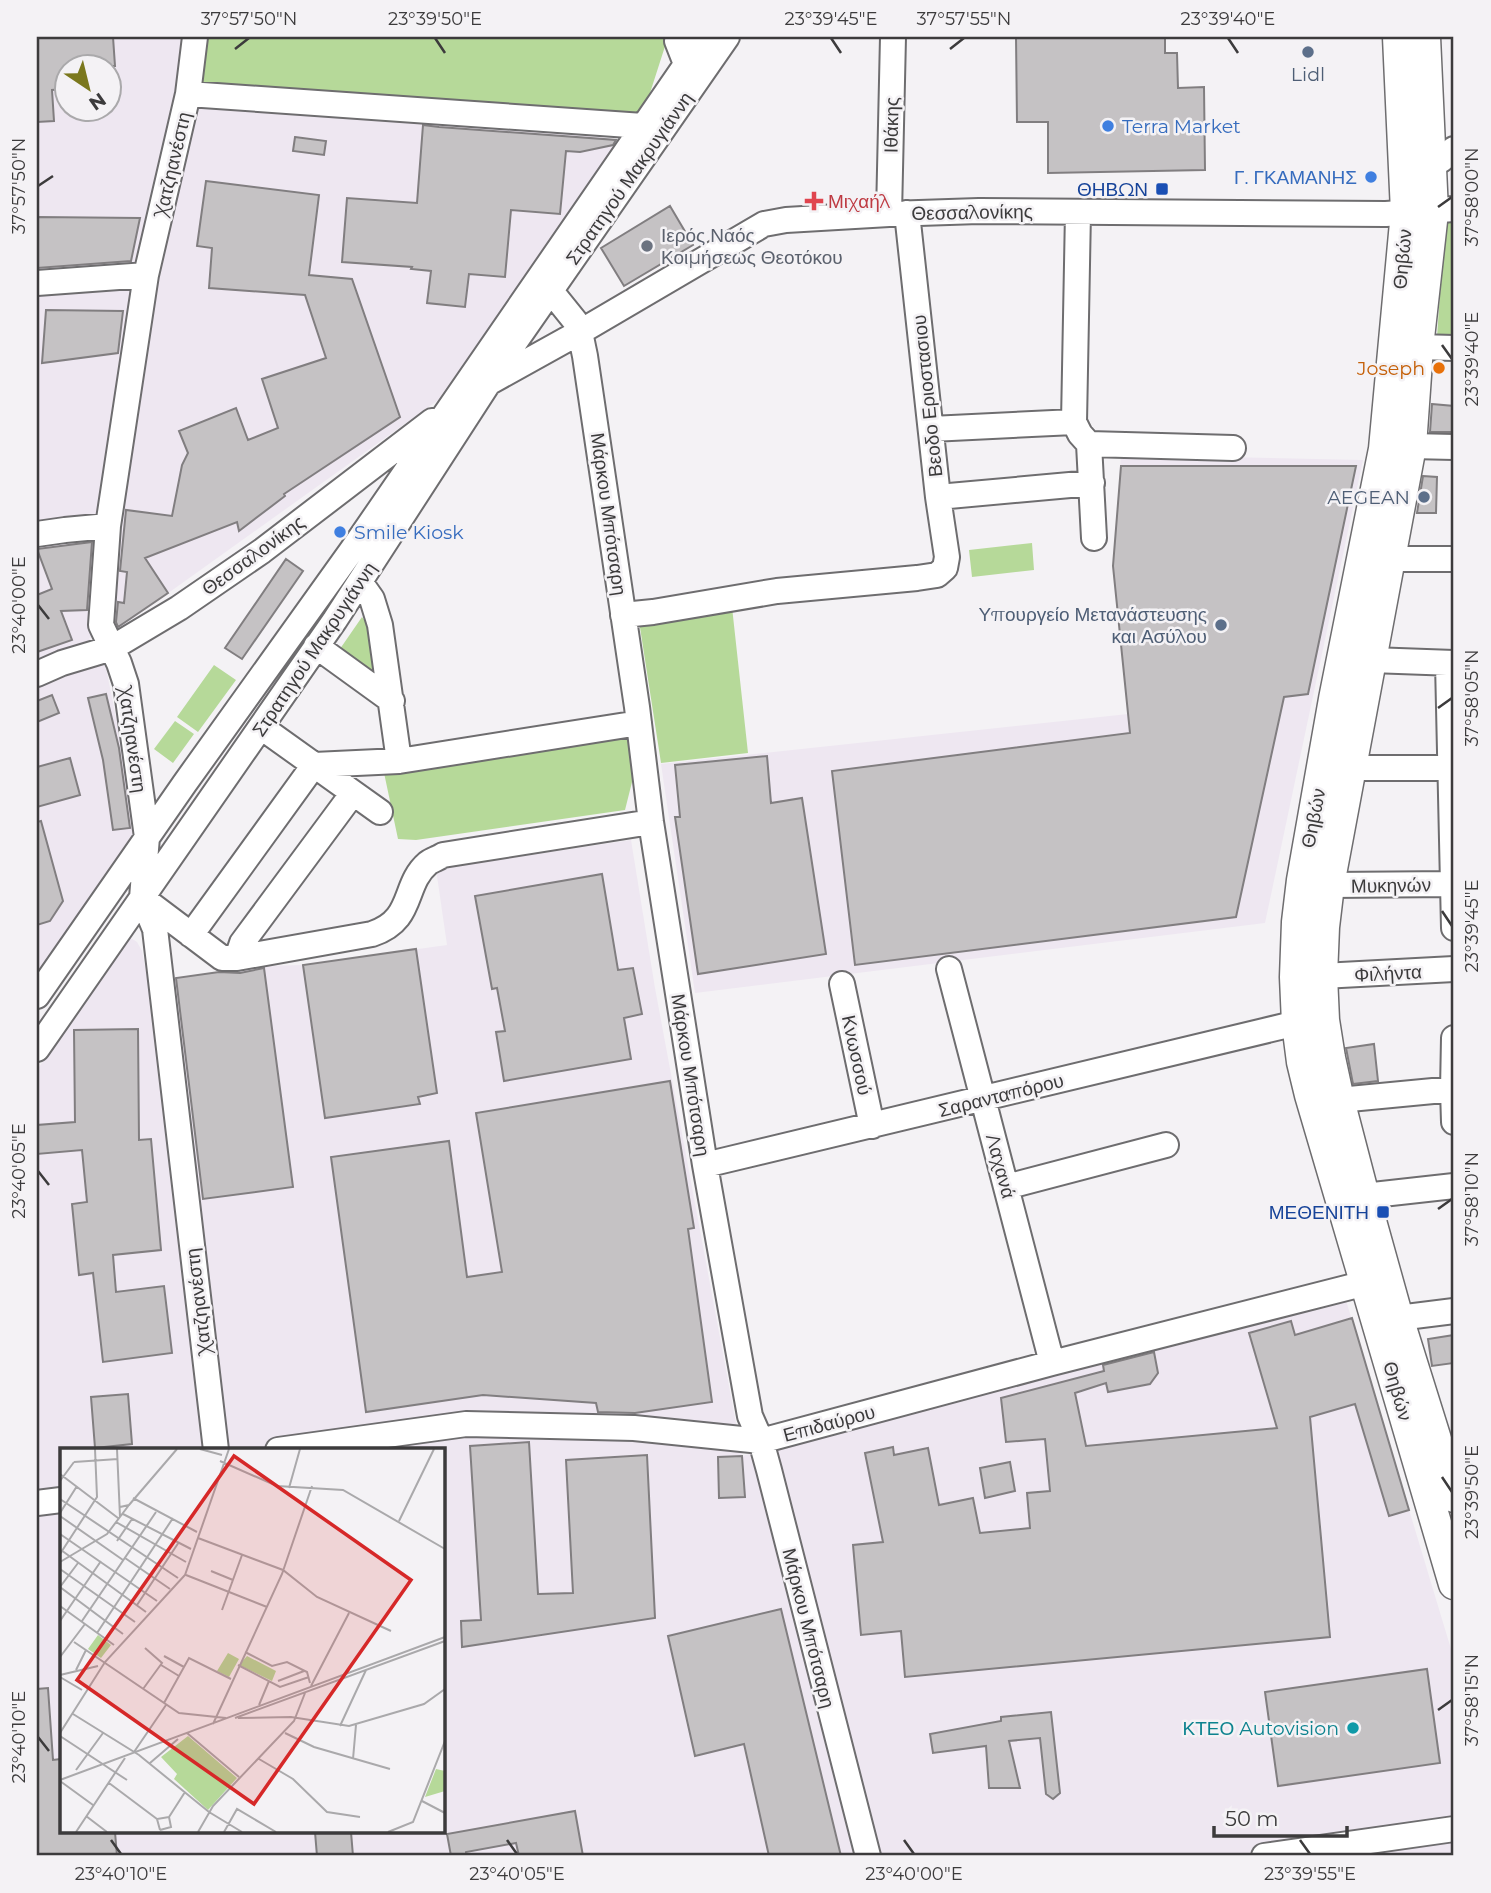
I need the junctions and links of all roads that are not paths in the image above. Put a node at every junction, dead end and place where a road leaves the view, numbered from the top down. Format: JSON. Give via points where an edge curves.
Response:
{"nodes":[{"id":1,"x":195,"y":37,"type":"edge"},
{"id":2,"x":679,"y":37,"type":"edge"},
{"id":3,"x":705,"y":37,"type":"edge"},
{"id":4,"x":727,"y":37,"type":"edge"},
{"id":5,"x":893,"y":37,"type":"edge"},
{"id":6,"x":1398,"y":37,"type":"edge"},
{"id":7,"x":1425,"y":37,"type":"edge"},
{"id":8,"x":686,"y":64,"type":"junction"},
{"id":9,"x":188,"y":94,"type":"junction"},
{"id":10,"x":651,"y":130,"type":"junction"},
{"id":11,"x":1443,"y":157,"type":"edge"},
{"id":12,"x":1431,"y":211,"type":"edge"},
{"id":13,"x":1078,"y":212,"type":"junction"},
{"id":14,"x":898,"y":213,"type":"junction"},
{"id":15,"x":146,"y":275,"type":"junction"},
{"id":16,"x":37,"y":283,"type":"edge"},
{"id":17,"x":550,"y":290,"type":"junction"},
{"id":18,"x":575,"y":344,"type":"junction"},
{"id":19,"x":1418,"y":348,"type":"junction"},
{"id":20,"x":1454,"y":348,"type":"edge"},
{"id":21,"x":479,"y":381,"type":"junction"},
{"id":22,"x":451,"y":404,"type":"junction"},
{"id":23,"x":1074,"y":422,"type":"junction"},
{"id":24,"x":931,"y":429,"type":"junction"},
{"id":25,"x":1089,"y":444,"type":"junction"},
{"id":26,"x":1411,"y":446,"type":"junction"},
{"id":27,"x":1454,"y":447,"type":"edge"},
{"id":28,"x":1233,"y":448,"type":"dead end"},
{"id":29,"x":1092,"y":483,"type":"junction"},
{"id":30,"x":938,"y":498,"type":"junction"},
{"id":31,"x":108,"y":526,"type":"junction"},
{"id":32,"x":37,"y":534,"type":"edge"},
{"id":33,"x":1094,"y":538,"type":"dead end"},
{"id":34,"x":1454,"y":558,"type":"edge"},
{"id":35,"x":1390,"y":559,"type":"junction"},
{"id":36,"x":360,"y":582,"type":"junction"},
{"id":37,"x":624,"y":615,"type":"junction"},
{"id":38,"x":316,"y":646,"type":"junction"},
{"id":39,"x":112,"y":648,"type":"junction"},
{"id":40,"x":1371,"y":660,"type":"junction"},
{"id":41,"x":1451,"y":663,"type":"edge"},
{"id":42,"x":37,"y":674,"type":"edge"},
{"id":43,"x":392,"y":701,"type":"junction"},
{"id":44,"x":639,"y":723,"type":"junction"},
{"id":45,"x":261,"y":727,"type":"junction"},
{"id":46,"x":400,"y":761,"type":"junction"},
{"id":47,"x":314,"y":765,"type":"junction"},
{"id":48,"x":1351,"y":768,"type":"junction"},
{"id":49,"x":1452,"y":768,"type":"edge"},
{"id":50,"x":185,"y":783,"type":"junction"},
{"id":51,"x":140,"y":785,"type":"junction"},
{"id":52,"x":353,"y":793,"type":"junction"},
{"id":53,"x":380,"y":812,"type":"dead end"},
{"id":54,"x":651,"y":822,"type":"junction"},
{"id":55,"x":147,"y":837,"type":"junction"},
{"id":56,"x":117,"y":880,"type":"junction"},
{"id":57,"x":1453,"y":884,"type":"edge"},
{"id":58,"x":1329,"y":885,"type":"junction"},
{"id":59,"x":142,"y":898,"type":"junction"},
{"id":60,"x":1454,"y":928,"type":"edge"},
{"id":61,"x":191,"y":935,"type":"junction"},
{"id":62,"x":237,"y":958,"type":"junction"},
{"id":63,"x":950,"y":969,"type":"dead end"},
{"id":64,"x":1454,"y":970,"type":"edge"},
{"id":65,"x":1322,"y":976,"type":"junction"},
{"id":66,"x":842,"y":984,"type":"dead end"},
{"id":67,"x":37,"y":996,"type":"edge"},
{"id":68,"x":1297,"y":1023,"type":"junction"},
{"id":69,"x":1454,"y":1038,"type":"edge"},
{"id":70,"x":37,"y":1049,"type":"edge"},
{"id":71,"x":1454,"y":1089,"type":"edge"},
{"id":72,"x":983,"y":1099,"type":"junction"},
{"id":73,"x":1339,"y":1100,"type":"junction"},
{"id":74,"x":1454,"y":1122,"type":"edge"},
{"id":75,"x":872,"y":1126,"type":"junction"},
{"id":76,"x":1166,"y":1145,"type":"dead end"},
{"id":77,"x":705,"y":1165,"type":"junction"},
{"id":78,"x":1454,"y":1186,"type":"edge"},
{"id":79,"x":1006,"y":1187,"type":"junction"},
{"id":80,"x":1364,"y":1196,"type":"junction"},
{"id":81,"x":1366,"y":1283,"type":"junction"},
{"id":82,"x":1454,"y":1311,"type":"edge"},
{"id":83,"x":1398,"y":1318,"type":"junction"},
{"id":84,"x":1052,"y":1363,"type":"junction"},
{"id":85,"x":761,"y":1441,"type":"junction"},
{"id":86,"x":216,"y":1448,"type":"edge"},
{"id":87,"x":292,"y":1448,"type":"edge"},
{"id":88,"x":1454,"y":1497,"type":"edge"},
{"id":89,"x":60,"y":1500,"type":"edge"},
{"id":90,"x":37,"y":1503,"type":"edge"},
{"id":91,"x":1454,"y":1584,"type":"edge"},
{"id":92,"x":1454,"y":1829,"type":"edge"},
{"id":93,"x":868,"y":1856,"type":"edge"},
{"id":94,"x":1264,"y":1856,"type":"edge"}],
"edges":[{"from":1,"to":9,"type":"street","name":"Χατζηανέστη"},
{"from":2,"to":8,"type":"street"},
{"from":3,"to":8,"type":"street","name":"Στρατηγού Μακρυγιάννη"},
{"from":4,"to":10,"type":"street","name":"Στρατηγού Μακρυγιάννη"},
{"from":5,"to":14,"type":"street","name":"Ιθάκης"},
{"from":6,"to":12,"type":"main road","name":"Θηβών"},
{"from":7,"to":11,"type":"main road","name":"Θηβών"},
{"from":8,"to":10,"type":"street","name":"Στρατηγού Μακρυγιάννη"},
{"from":9,"to":10,"type":"street"},
{"from":9,"to":15,"type":"street","name":"Χατζηανέστη"},
{"from":10,"to":17,"type":"street","name":"Στρατηγού Μακρυγιάννη"},
{"from":10,"to":21,"type":"street","name":"Στρατηγού Μακρυγιάννη"},
{"from":11,"to":12,"type":"main road","name":"Θηβών"},
{"from":12,"to":13,"type":"street","name":"Θεσσαλονίκης"},
{"from":12,"to":19,"type":"main road","name":"Θηβών"},
{"from":12,"to":68,"type":"main road","name":"Θηβών","via":[[1302,880],[1295,977]]},
{"from":13,"to":14,"type":"street","name":"Θεσσαλονίκης"},
{"from":13,"to":23,"type":"street"},
{"from":14,"to":18,"type":"street","name":"Θεσσαλονίκης","via":[[764,224]]},
{"from":14,"to":24,"type":"street","name":"Βεοδο Εριοστασιου"},
{"from":15,"to":16,"type":"street"},
{"from":15,"to":31,"type":"street","name":"Χατζηανέστη"},
{"from":17,"to":18,"type":"street","name":"Μάρκου Μπότσαρη","via":[[569,312]]},
{"from":17,"to":21,"type":"street","name":"Στρατηγού Μακρυγιάννη"},
{"from":18,"to":21,"type":"street","name":"Θεσσαλονίκης"},
{"from":18,"to":37,"type":"street","name":"Μάρκου Μπότσαρη"},
{"from":19,"to":20,"type":"street"},
{"from":19,"to":26,"type":"main road","name":"Θηβών"},
{"from":21,"to":22,"type":"street","name":"Στρατηγού Μακρυγιάννη"},
{"from":21,"to":36,"type":"street","name":"Στρατηγού Μακρυγιάννη"},
{"from":22,"to":39,"type":"street","name":"Θεσσαλονίκης","via":[[262,551]]},
{"from":22,"to":50,"type":"street","name":"Στρατηγού Μακρυγιάννη"},
{"from":23,"to":24,"type":"street"},
{"from":23,"to":25,"type":"street"},
{"from":24,"to":30,"type":"street","name":"Βεοδο Εριοστασιου"},
{"from":25,"to":28,"type":"street"},
{"from":25,"to":29,"type":"street"},
{"from":26,"to":27,"type":"street"},
{"from":26,"to":35,"type":"main road","name":"Θηβών"},
{"from":29,"to":30,"type":"street"},
{"from":29,"to":33,"type":"street"},
{"from":30,"to":37,"type":"street","name":"Βεοδο Εριοστασιου","via":[[947,557],[945,568],[937,575],[777,591]]},
{"from":31,"to":32,"type":"street"},
{"from":31,"to":39,"type":"street","name":"Χατζηανέστη","via":[[101,625]]},
{"from":34,"to":35,"type":"street"},
{"from":35,"to":40,"type":"main road","name":"Θηβών"},
{"from":36,"to":38,"type":"street","name":"Στρατηγού Μακρυγιάννη"},
{"from":36,"to":43,"type":"street","via":[[378,613]]},
{"from":37,"to":44,"type":"street","name":"Μάρκου Μπότσαρη"},
{"from":38,"to":43,"type":"street"},
{"from":38,"to":45,"type":"street","name":"Στρατηγού Μακρυγιάννη"},
{"from":39,"to":42,"type":"street","name":"Θεσσαλονίκης"},
{"from":39,"to":51,"type":"street","name":"Χατζηανέστη","via":[[126,684]]},
{"from":40,"to":41,"type":"street"},
{"from":40,"to":48,"type":"main road","name":"Θηβών"},
{"from":41,"to":49,"type":"street"},
{"from":43,"to":46,"type":"street"},
{"from":44,"to":46,"type":"street"},
{"from":44,"to":54,"type":"street","name":"Μάρκου Μπότσαρη"},
{"from":45,"to":47,"type":"street"},
{"from":45,"to":59,"type":"street","name":"Στρατηγού Μακρυγιάννη"},
{"from":46,"to":47,"type":"street"},
{"from":47,"to":52,"type":"street"},
{"from":47,"to":61,"type":"street"},
{"from":48,"to":49,"type":"street"},
{"from":48,"to":58,"type":"main road","name":"Θηβών"},
{"from":49,"to":57,"type":"street"},
{"from":50,"to":51,"type":"street","via":[[159,789]]},
{"from":50,"to":55,"type":"street","name":"Στρατηγού Μακρυγιάννη"},
{"from":51,"to":55,"type":"street","name":"Χατζηανέστη"},
{"from":52,"to":53,"type":"street"},
{"from":52,"to":62,"type":"street","via":[[242,943]]},
{"from":54,"to":62,"type":"street","via":[[443,855],[419,874],[401,913],[384,930]]},
{"from":54,"to":77,"type":"street","name":"Μάρκου Μπότσαρη"},
{"from":55,"to":56,"type":"street","name":"Στρατηγού Μακρυγιάννη"},
{"from":55,"to":59,"type":"street","name":"Χατζηανέστη"},
{"from":56,"to":59,"type":"street"},
{"from":56,"to":67,"type":"street","name":"Στρατηγού Μακρυγιάννη"},
{"from":57,"to":58,"type":"street","name":"Μυκηνών"},
{"from":57,"to":60,"type":"street"},
{"from":58,"to":65,"type":"main road","name":"Θηβών"},
{"from":59,"to":61,"type":"street"},
{"from":59,"to":70,"type":"street","name":"Στρατηγού Μακρυγιάννη"},
{"from":59,"to":86,"type":"street","name":"Χατζηανέστη","via":[[155,929]]},
{"from":61,"to":62,"type":"street","via":[[222,958]]},
{"from":63,"to":72,"type":"street","name":"Λαχανά"},
{"from":64,"to":65,"type":"street","name":"Φιλήντα"},
{"from":65,"to":73,"type":"main road","name":"Θηβών","via":[[1329,1058]]},
{"from":66,"to":75,"type":"street","name":"Κνωσσού"},
{"from":68,"to":72,"type":"street","name":"Σαρανταπόρου"},
{"from":68,"to":81,"type":"main road","name":"Θηβών","via":[[1310,1095]]},
{"from":69,"to":71,"type":"street"},
{"from":71,"to":73,"type":"street"},
{"from":71,"to":74,"type":"street"},
{"from":72,"to":75,"type":"street","name":"Σαρανταπόρου"},
{"from":72,"to":79,"type":"street","name":"Λαχανά"},
{"from":73,"to":80,"type":"main road","name":"Θηβών"},
{"from":75,"to":77,"type":"street","name":"Σαρανταπόρου"},
{"from":76,"to":79,"type":"street"},
{"from":77,"to":85,"type":"street","name":"Μάρκου Μπότσαρη","via":[[750,1416]]},
{"from":78,"to":80,"type":"street"},
{"from":79,"to":84,"type":"street","name":"Λαχανά"},
{"from":80,"to":83,"type":"main road","name":"Θηβών"},
{"from":81,"to":84,"type":"street","name":"Επιδαύρου"},
{"from":81,"to":91,"type":"main road","name":"Θηβών"},
{"from":82,"to":83,"type":"street"},
{"from":83,"to":88,"type":"main road","name":"Θηβών"},
{"from":84,"to":85,"type":"street","name":"Επιδαύρου"},
{"from":85,"to":87,"type":"street","name":"Επιδαύρου","via":[[634,1428],[466,1424]]},
{"from":85,"to":93,"type":"street","name":"Μάρκου Μπότσαρη"},
{"from":89,"to":90,"type":"street"},
{"from":92,"to":94,"type":"street"}]}
